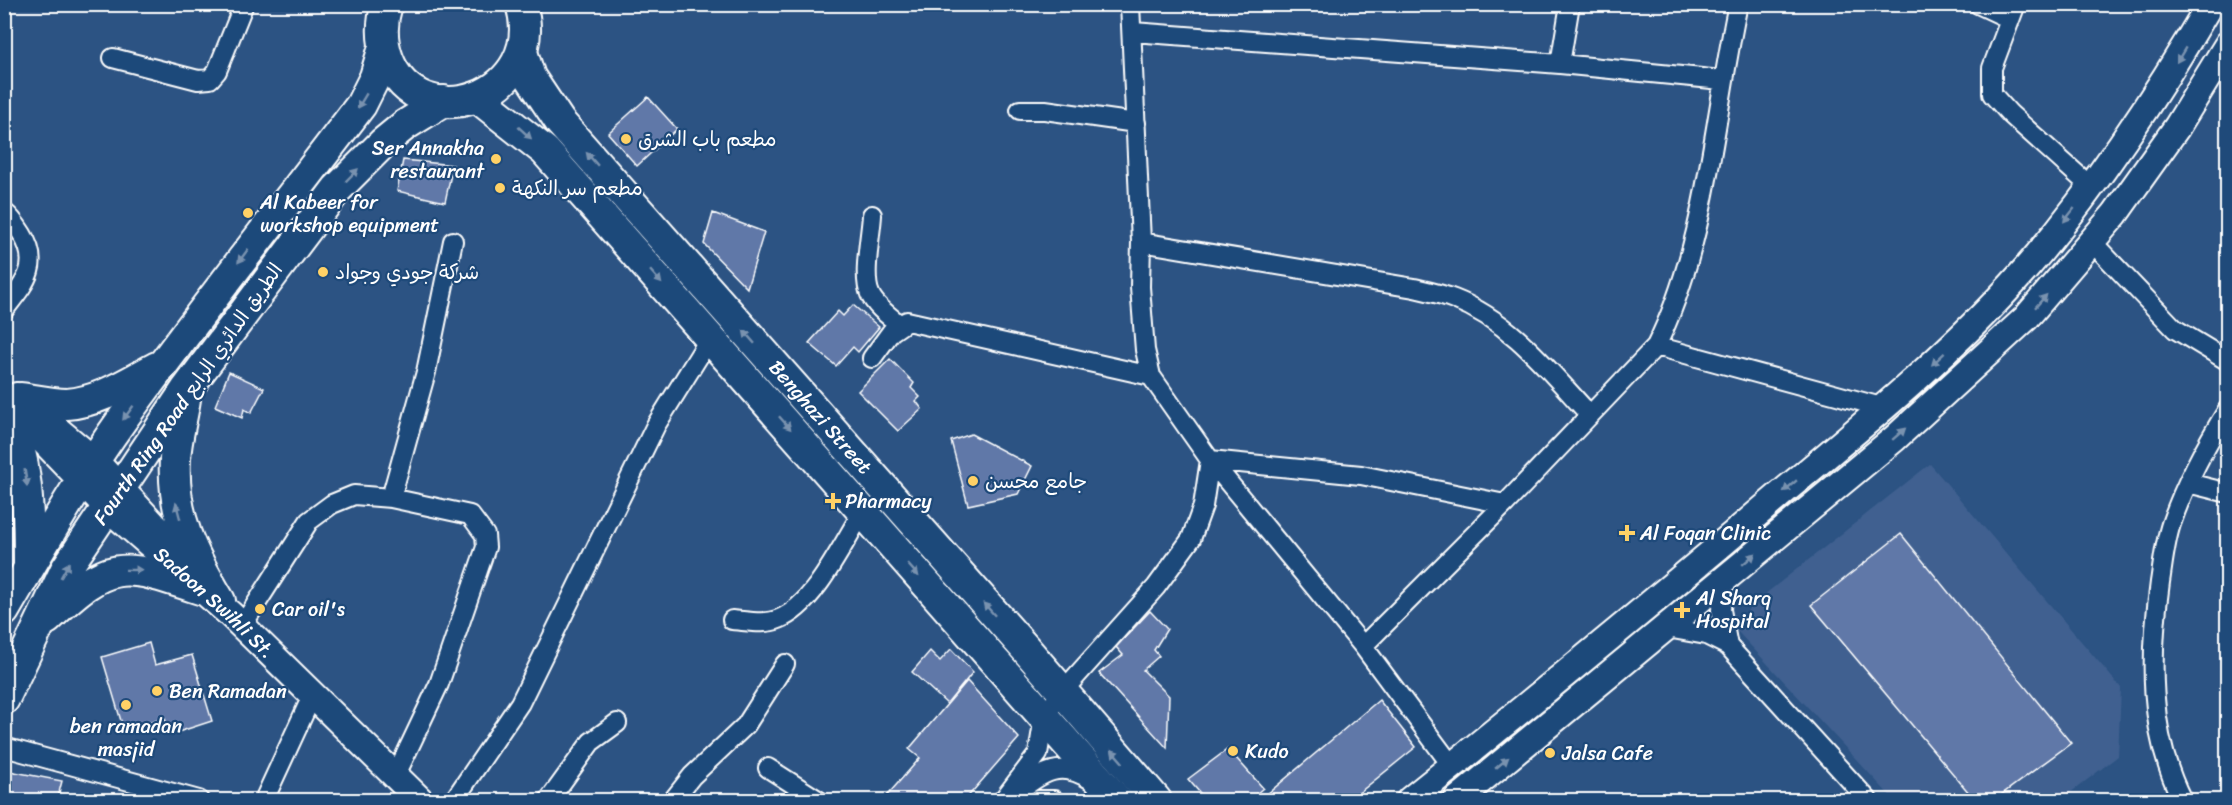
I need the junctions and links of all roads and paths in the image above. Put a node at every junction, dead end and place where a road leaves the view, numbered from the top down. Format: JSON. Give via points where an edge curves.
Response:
{"nodes":[{"id":1,"x":244,"y":4,"type":"edge"},
{"id":2,"x":364,"y":4,"type":"edge"},
{"id":3,"x":387,"y":4,"type":"edge"},
{"id":4,"x":521,"y":4,"type":"edge"},
{"id":5,"x":1130,"y":4,"type":"edge"},
{"id":6,"x":1570,"y":4,"type":"edge"},
{"id":7,"x":1738,"y":4,"type":"edge"},
{"id":8,"x":1978,"y":4,"type":"edge"},
{"id":9,"x":2210,"y":4,"type":"edge"},
{"id":10,"x":2013,"y":12,"type":"edge"},
{"id":11,"x":1133,"y":32,"type":"junction"},
{"id":12,"x":383,"y":40,"type":"junction"},
{"id":13,"x":2228,"y":44,"type":"edge"},
{"id":14,"x":522,"y":52,"type":"junction"},
{"id":15,"x":113,"y":58,"type":"dead end"},
{"id":16,"x":1560,"y":64,"type":"junction"},
{"id":17,"x":1722,"y":80,"type":"junction"},
{"id":18,"x":478,"y":98,"type":"junction"},
{"id":19,"x":444,"y":101,"type":"junction"},
{"id":20,"x":1020,"y":110,"type":"dead end"},
{"id":21,"x":1136,"y":123,"type":"junction"},
{"id":22,"x":2118,"y":150,"type":"junction"},
{"id":23,"x":2149,"y":168,"type":"junction"},
{"id":24,"x":2091,"y":187,"type":"junction"},
{"id":25,"x":4,"y":212,"type":"edge"},
{"id":26,"x":872,"y":215,"type":"dead end"},
{"id":27,"x":453,"y":241,"type":"dead end"},
{"id":28,"x":1141,"y":242,"type":"junction"},
{"id":29,"x":2093,"y":243,"type":"junction"},
{"id":30,"x":4,"y":310,"type":"edge"},
{"id":31,"x":899,"y":324,"type":"junction"},
{"id":32,"x":710,"y":338,"type":"junction"},
{"id":33,"x":1656,"y":345,"type":"junction"},
{"id":34,"x":872,"y":358,"type":"dead end"},
{"id":35,"x":168,"y":361,"type":"junction"},
{"id":36,"x":2228,"y":361,"type":"edge"},
{"id":37,"x":1150,"y":376,"type":"junction"},
{"id":38,"x":186,"y":390,"type":"junction"},
{"id":39,"x":9,"y":397,"type":"edge"},
{"id":40,"x":1885,"y":408,"type":"junction"},
{"id":41,"x":2228,"y":409,"type":"edge"},
{"id":42,"x":1589,"y":414,"type":"junction"},
{"id":43,"x":1210,"y":460,"type":"junction"},
{"id":44,"x":89,"y":472,"type":"junction"},
{"id":45,"x":2188,"y":483,"type":"junction"},
{"id":46,"x":2228,"y":493,"type":"edge"},
{"id":47,"x":115,"y":498,"type":"junction"},
{"id":48,"x":391,"y":498,"type":"junction"},
{"id":49,"x":1505,"y":504,"type":"junction"},
{"id":50,"x":862,"y":513,"type":"junction"},
{"id":51,"x":29,"y":569,"type":"junction"},
{"id":52,"x":1723,"y":581,"type":"junction"},
{"id":53,"x":223,"y":607,"type":"junction"},
{"id":54,"x":4,"y":611,"type":"edge"},
{"id":55,"x":732,"y":620,"type":"dead end"},
{"id":56,"x":1667,"y":628,"type":"junction"},
{"id":57,"x":34,"y":632,"type":"junction"},
{"id":58,"x":1363,"y":646,"type":"junction"},
{"id":59,"x":1728,"y":646,"type":"junction"},
{"id":60,"x":785,"y":664,"type":"dead end"},
{"id":61,"x":1062,"y":692,"type":"junction"},
{"id":62,"x":312,"y":696,"type":"junction"},
{"id":63,"x":4,"y":699,"type":"edge"},
{"id":64,"x":1044,"y":717,"type":"junction"},
{"id":65,"x":616,"y":723,"type":"dead end"},
{"id":66,"x":4,"y":747,"type":"edge"},
{"id":67,"x":1452,"y":766,"type":"junction"},
{"id":68,"x":768,"y":768,"type":"dead end"},
{"id":69,"x":408,"y":792,"type":"edge"},
{"id":70,"x":1113,"y":796,"type":"edge"},
{"id":71,"x":199,"y":801,"type":"edge"},
{"id":72,"x":264,"y":801,"type":"edge"},
{"id":73,"x":454,"y":801,"type":"edge"},
{"id":74,"x":549,"y":801,"type":"edge"},
{"id":75,"x":673,"y":801,"type":"edge"},
{"id":76,"x":818,"y":801,"type":"edge"},
{"id":77,"x":1004,"y":801,"type":"edge"},
{"id":78,"x":1038,"y":801,"type":"edge"},
{"id":79,"x":1054,"y":801,"type":"edge"},
{"id":80,"x":1156,"y":801,"type":"edge"},
{"id":81,"x":1410,"y":801,"type":"edge"},
{"id":82,"x":1457,"y":801,"type":"edge"},
{"id":83,"x":1868,"y":801,"type":"edge"},
{"id":84,"x":2182,"y":801,"type":"edge"}],
"edges":[{"from":1,"to":15,"type":"street","via":[[217,71],[210,79],[198,80]]},
{"from":2,"to":12,"type":"main road"},
{"from":3,"to":12,"type":"main road","name":"Fourth Ring Road الطريق الدائري الرابع"},
{"from":4,"to":14,"type":"main road","via":[[526,27]]},
{"from":5,"to":11,"type":"street"},
{"from":6,"to":16,"type":"street"},
{"from":7,"to":17,"type":"street"},
{"from":8,"to":10,"type":"street"},
{"from":9,"to":22,"type":"main road","one_way":true,"via":[[2160,89]]},
{"from":10,"to":24,"type":"street","via":[[1992,68],[1992,94]]},
{"from":11,"to":16,"type":"street"},
{"from":11,"to":21,"type":"street"},
{"from":12,"to":19,"type":"main road","via":[[399,78],[412,89]]},
{"from":12,"to":35,"type":"main road","name":"Fourth Ring Road الطريق الدائري الرابع","one_way":true,"via":[[375,77],[361,105],[211,298]]},
{"from":13,"to":23,"type":"main road"},
{"from":14,"to":18,"type":"main road","via":[[501,84]]},
{"from":61,"to":14,"type":"main road","name":"Benghazi Street","one_way":true,"via":[[560,122],[530,77]]},
{"from":16,"to":17,"type":"street"},
{"from":17,"to":33,"type":"street","via":[[1698,225],[1672,314]]},
{"from":18,"to":19,"type":"main road"},
{"from":18,"to":32,"type":"main road","name":"Benghazi Street","one_way":true,"via":[[545,151]]},
{"from":38,"to":19,"type":"main road","name":"Fourth Ring Road الطريق الدائري الرابع","one_way":true,"via":[[338,189],[383,143]]},
{"from":20,"to":21,"type":"street"},
{"from":21,"to":28,"type":"street"},
{"from":22,"to":23,"type":"main road"},
{"from":22,"to":24,"type":"main road"},
{"from":23,"to":29,"type":"main road"},
{"from":24,"to":40,"type":"main road","one_way":true,"via":[[2024,270],[1966,332]]},
{"from":25,"to":30,"type":"street","via":[[31,249],[32,265]]},
{"from":26,"to":31,"type":"street","via":[[867,280],[870,293],[878,306]]},
{"from":27,"to":48,"type":"street","via":[[426,372]]},
{"from":28,"to":37,"type":"street","via":[[1140,287]]},
{"from":28,"to":42,"type":"street","via":[[1414,288],[1454,299],[1502,326],[1529,349]]},
{"from":29,"to":36,"type":"street","via":[[2175,329]]},
{"from":52,"to":29,"type":"main road","one_way":true,"via":[[1966,374],[2026,318]]},
{"from":31,"to":34,"type":"street"},
{"from":31,"to":37,"type":"street","via":[[907,321]]},
{"from":32,"to":50,"type":"main road","name":"Benghazi Street","one_way":true},
{"from":32,"to":73,"type":"street","via":[[656,425],[520,703]]},
{"from":33,"to":40,"type":"street"},
{"from":33,"to":42,"type":"street"},
{"from":35,"to":39,"type":"main road","via":[[113,390],[81,401],[66,404]]},
{"from":35,"to":44,"type":"main road","name":"Fourth Ring Road الطريق الدائري الرابع","one_way":true,"via":[[123,419]]},
{"from":37,"to":43,"type":"street"},
{"from":38,"to":47,"type":"main road","name":"Fourth Ring Road الطريق الدائري الرابع"},
{"from":53,"to":38,"type":"main road","one_way":true,"via":[[197,563],[175,497],[175,456]]},
{"from":39,"to":44,"type":"main road","name":"Sadoon Swihli St."},
{"from":39,"to":51,"type":"main road","one_way":true,"via":[[30,513]]},
{"from":40,"to":67,"type":"main road","one_way":true},
{"from":41,"to":45,"type":"street","via":[[2199,456]]},
{"from":42,"to":49,"type":"street"},
{"from":43,"to":49,"type":"street","via":[[1361,475]]},
{"from":43,"to":58,"type":"street"},
{"from":43,"to":61,"type":"street","via":[[1203,506],[1191,539],[1156,587]]},
{"from":44,"to":47,"type":"main road","name":"Sadoon Swihli St."},
{"from":44,"to":51,"type":"main road","name":"Fourth Ring Road الطريق الدائري الرابع"},
{"from":45,"to":46,"type":"street"},
{"from":45,"to":84,"type":"street","via":[[2165,549],[2153,675],[2159,735],[2170,777]]},
{"from":47,"to":53,"type":"main road","name":"Sadoon Swihli St."},
{"from":57,"to":47,"type":"main road","name":"Fourth Ring Road الطريق الدائري الرابع","one_way":true,"via":[[66,569]]},
{"from":48,"to":53,"type":"street","via":[[354,495],[332,504],[309,521]]},
{"from":48,"to":69,"type":"street","via":[[470,515],[485,535],[486,547],[439,684]]},
{"from":49,"to":58,"type":"street"},
{"from":50,"to":55,"type":"street","via":[[821,579],[791,613],[764,622]]},
{"from":50,"to":64,"type":"main road","name":"Benghazi Street","one_way":true},
{"from":51,"to":54,"type":"main road","name":"Fourth Ring Road الطريق الدائري الرابع"},
{"from":52,"to":56,"type":"main road"},
{"from":52,"to":59,"type":"street","via":[[1721,610]]},
{"from":57,"to":53,"type":"main road","one_way":true,"via":[[84,586],[108,572],[129,569],[146,570]]},
{"from":53,"to":62,"type":"main road","name":"Sadoon Swihli St."},
{"from":56,"to":59,"type":"street","via":[[1706,635]]},
{"from":82,"to":56,"type":"main road","one_way":true},
{"from":57,"to":63,"type":"main road","name":"Fourth Ring Road الطريق الدائري الرابع"},
{"from":58,"to":67,"type":"street"},
{"from":59,"to":83,"type":"street"},
{"from":60,"to":75,"type":"street","via":[[746,725],[692,776]]},
{"from":61,"to":64,"type":"street"},
{"from":80,"to":61,"type":"main road","name":"Benghazi Street","one_way":true},
{"from":62,"to":69,"type":"main road","name":"Sadoon Swihli St."},
{"from":62,"to":72,"type":"street"},
{"from":64,"to":70,"type":"main road","name":"Benghazi Street"},
{"from":64,"to":77,"type":"street","via":[[1038,754]]},
{"from":65,"to":74,"type":"street","via":[[591,742]]},
{"from":66,"to":71,"type":"street"},
{"from":67,"to":81,"type":"main road"},
{"from":68,"to":76,"type":"street"},
{"from":70,"to":77,"type":"street","via":[[1068,769],[1052,770]]},
{"from":78,"to":79,"type":"street"}]}
